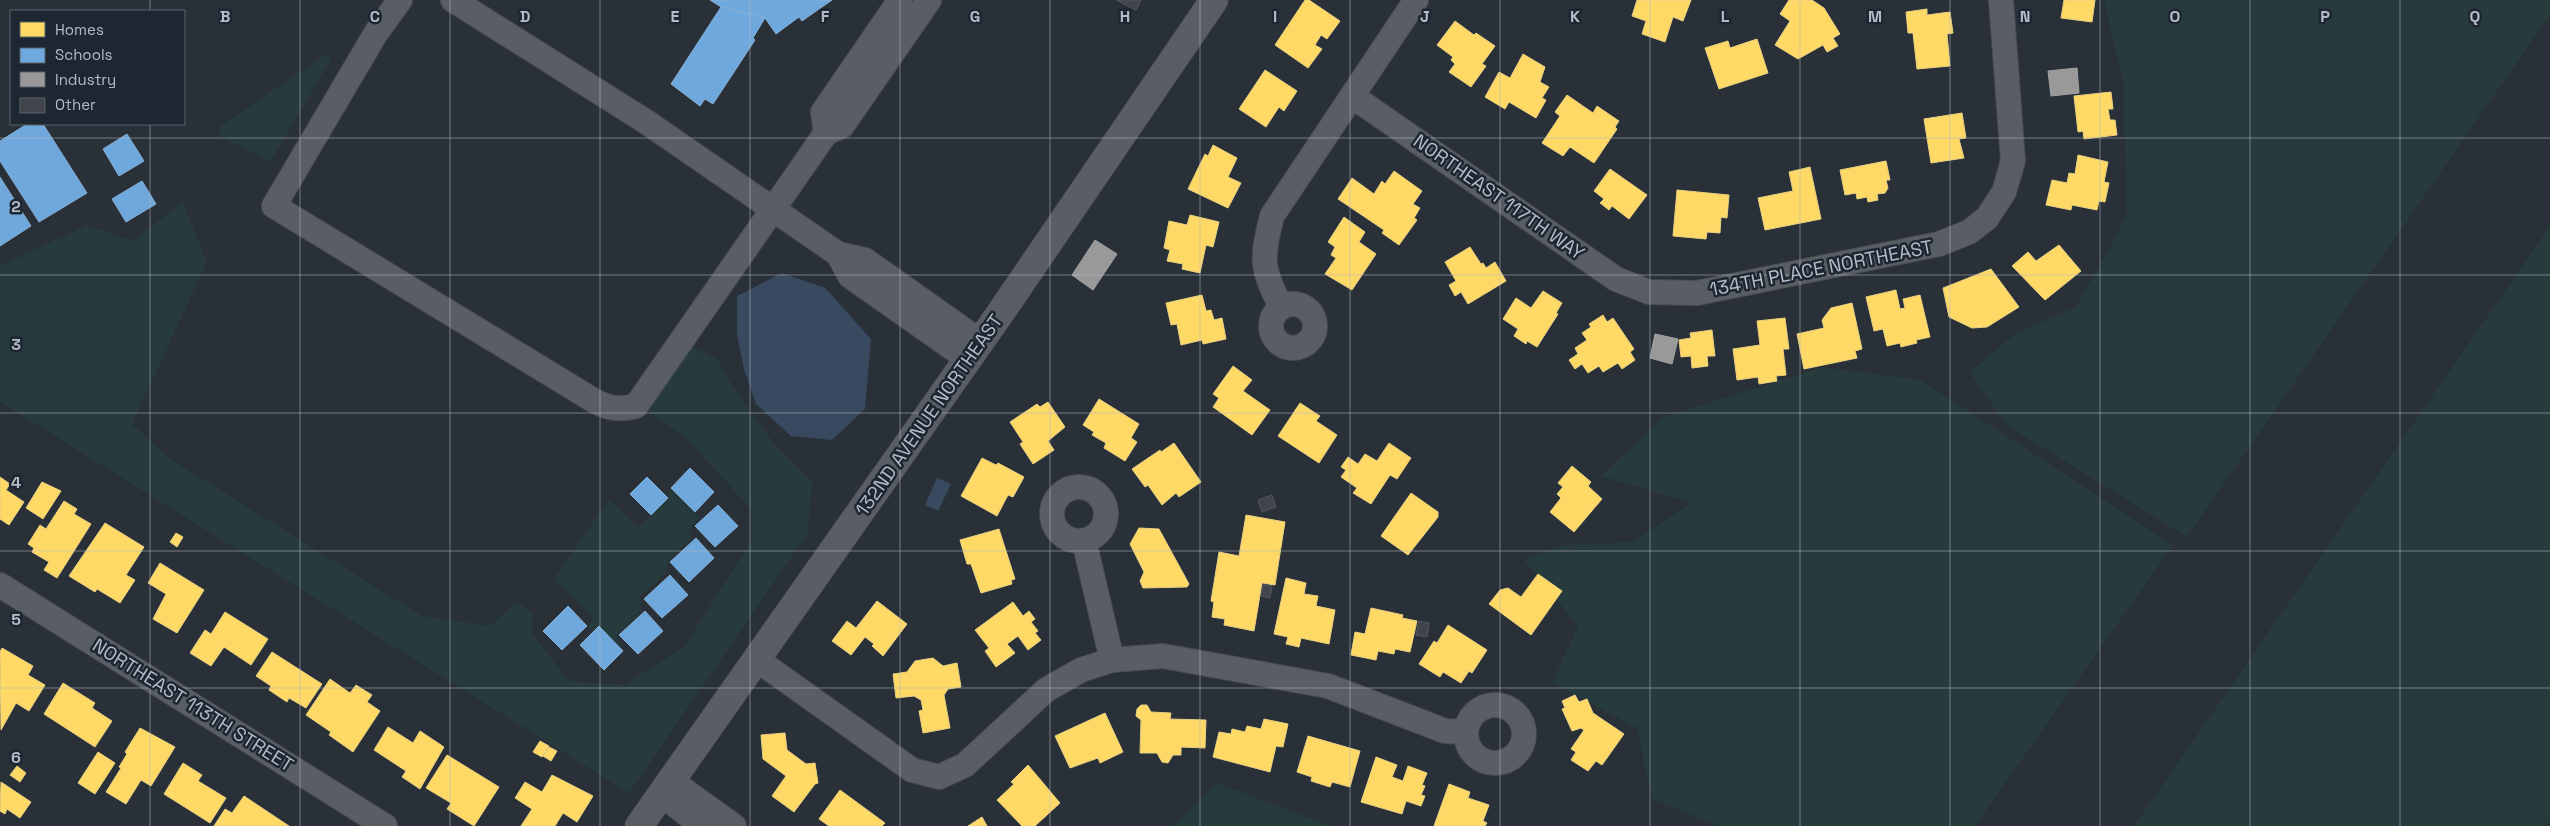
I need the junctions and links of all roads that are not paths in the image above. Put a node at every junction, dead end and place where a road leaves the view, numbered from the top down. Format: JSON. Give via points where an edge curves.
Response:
{"nodes":[{"id":1,"x":400,"y":0,"type":"edge"},
{"id":2,"x":453,"y":0,"type":"edge"},
{"id":3,"x":900,"y":0,"type":"edge"},
{"id":4,"x":929,"y":0,"type":"edge"},
{"id":5,"x":1214,"y":0,"type":"edge"},
{"id":6,"x":2001,"y":0,"type":"edge"},
{"id":7,"x":1406,"y":3,"type":"edge"},
{"id":8,"x":1352,"y":96,"type":"junction"},
{"id":9,"x":826,"y":133,"type":"junction"},
{"id":10,"x":774,"y":209,"type":"junction"},
{"id":11,"x":1649,"y":292,"type":"joint"},
{"id":12,"x":1281,"y":306,"type":"dead end"},
{"id":13,"x":974,"y":350,"type":"junction"},
{"id":14,"x":1084,"y":541,"type":"dead end"},
{"id":15,"x":0,"y":585,"type":"edge"},
{"id":16,"x":756,"y":659,"type":"junction"},
{"id":17,"x":1112,"y":660,"type":"junction"},
{"id":18,"x":1465,"y":732,"type":"dead end"},
{"id":19,"x":666,"y":787,"type":"junction"},
{"id":20,"x":385,"y":826,"type":"edge"},
{"id":21,"x":639,"y":826,"type":"edge"},
{"id":22,"x":702,"y":826,"type":"edge"},
{"id":23,"x":734,"y":826,"type":"edge"}],
"edges":[{"from":1,"to":10,"type":"street","via":[[376,33],[274,206],[593,400],[608,408],[622,410],[636,406]]},
{"from":2,"to":10,"type":"street","via":[[645,121]]},
{"from":3,"to":9,"type":"street","via":[[823,112]]},
{"from":4,"to":9,"type":"street","via":[[842,126]]},
{"from":5,"to":13,"type":"street","name":"132ND AVENUE NORTHEAST"},
{"from":6,"to":11,"type":"street","name":"134TH PLACE NORTHEAST","via":[[2013,161],[2004,192],[1987,218],[1969,232],[1939,244],[1697,293]]},
{"from":7,"to":8,"type":"street"},
{"from":8,"to":11,"type":"street","name":"NORTHEAST 117TH WAY","via":[[1616,279]]},
{"from":8,"to":12,"type":"street","via":[[1272,216],[1264,249],[1268,281]]},
{"from":9,"to":10,"type":"street"},
{"from":10,"to":13,"type":"street","via":[[838,254],[865,260]]},
{"from":13,"to":16,"type":"street","name":"132ND AVENUE NORTHEAST"},
{"from":14,"to":17,"type":"street"},
{"from":15,"to":20,"type":"street","name":"NORTHEAST 113TH STREET"},
{"from":16,"to":17,"type":"street","via":[[912,770],[939,777],[965,765],[1046,690],[1081,670]]},
{"from":16,"to":19,"type":"street","name":"132ND AVENUE NORTHEAST"},
{"from":17,"to":18,"type":"street","via":[[1163,656],[1328,686],[1445,731]]},
{"from":19,"to":21,"type":"street","name":"132ND AVENUE NORTHEAST"},
{"from":19,"to":22,"type":"street"},
{"from":19,"to":23,"type":"street"}]}
